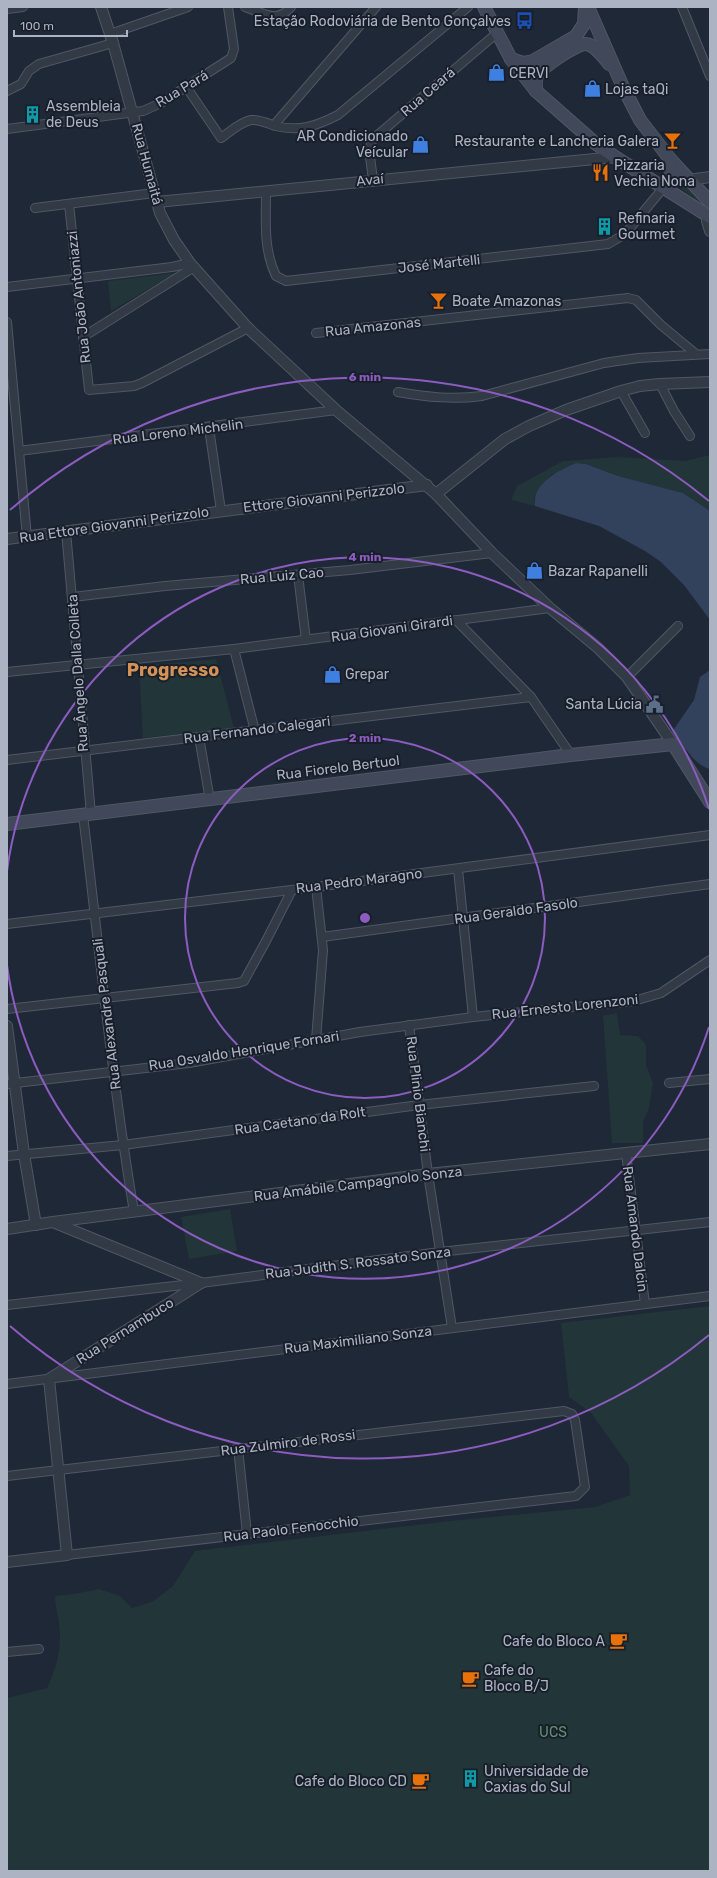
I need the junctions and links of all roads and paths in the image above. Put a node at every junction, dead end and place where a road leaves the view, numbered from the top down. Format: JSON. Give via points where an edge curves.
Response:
{"nodes":[{"id":1,"x":24,"y":7,"type":"edge"},
{"id":2,"x":101,"y":7,"type":"edge"},
{"id":3,"x":188,"y":7,"type":"edge"},
{"id":4,"x":228,"y":7,"type":"edge"},
{"id":5,"x":245,"y":7,"type":"edge"},
{"id":6,"x":291,"y":7,"type":"edge"},
{"id":7,"x":376,"y":7,"type":"edge"},
{"id":8,"x":468,"y":7,"type":"edge"},
{"id":9,"x":484,"y":7,"type":"edge"},
{"id":10,"x":585,"y":7,"type":"edge"},
{"id":11,"x":588,"y":7,"type":"edge"},
{"id":12,"x":682,"y":7,"type":"edge"},
{"id":13,"x":7,"y":9,"type":"edge"},
{"id":14,"x":497,"y":33,"type":"junction"},
{"id":15,"x":111,"y":38,"type":"junction"},
{"id":16,"x":510,"y":59,"type":"junction"},
{"id":17,"x":617,"y":73,"type":"junction"},
{"id":18,"x":710,"y":76,"type":"edge"},
{"id":19,"x":187,"y":88,"type":"junction"},
{"id":20,"x":7,"y":90,"type":"edge"},
{"id":21,"x":536,"y":91,"type":"junction"},
{"id":22,"x":133,"y":112,"type":"junction"},
{"id":23,"x":274,"y":125,"type":"junction"},
{"id":24,"x":7,"y":129,"type":"edge"},
{"id":25,"x":595,"y":143,"type":"junction"},
{"id":26,"x":615,"y":157,"type":"junction"},
{"id":27,"x":670,"y":159,"type":"junction"},
{"id":28,"x":584,"y":161,"type":"junction"},
{"id":29,"x":710,"y":177,"type":"edge"},
{"id":30,"x":373,"y":180,"type":"junction"},
{"id":31,"x":689,"y":180,"type":"junction"},
{"id":32,"x":664,"y":188,"type":"junction"},
{"id":33,"x":261,"y":192,"type":"junction"},
{"id":34,"x":155,"y":198,"type":"junction"},
{"id":35,"x":710,"y":202,"type":"edge"},
{"id":36,"x":69,"y":204,"type":"junction"},
{"id":37,"x":35,"y":208,"type":"dead end"},
{"id":38,"x":710,"y":216,"type":"edge"},
{"id":39,"x":710,"y":231,"type":"edge"},
{"id":40,"x":192,"y":265,"type":"junction"},
{"id":41,"x":77,"y":279,"type":"junction"},
{"id":42,"x":7,"y":287,"type":"edge"},
{"id":43,"x":7,"y":322,"type":"edge"},
{"id":44,"x":248,"y":328,"type":"junction"},
{"id":45,"x":316,"y":333,"type":"dead end"},
{"id":46,"x":83,"y":337,"type":"junction"},
{"id":47,"x":696,"y":354,"type":"junction"},
{"id":48,"x":710,"y":354,"type":"edge"},
{"id":49,"x":710,"y":382,"type":"edge"},
{"id":50,"x":660,"y":384,"type":"junction"},
{"id":51,"x":621,"y":391,"type":"junction"},
{"id":52,"x":398,"y":392,"type":"dead end"},
{"id":53,"x":336,"y":410,"type":"junction"},
{"id":54,"x":209,"y":428,"type":"junction"},
{"id":55,"x":645,"y":433,"type":"dead end"},
{"id":56,"x":690,"y":436,"type":"dead end"},
{"id":57,"x":19,"y":452,"type":"junction"},
{"id":58,"x":427,"y":485,"type":"junction"},
{"id":59,"x":436,"y":494,"type":"junction"},
{"id":60,"x":221,"y":511,"type":"junction"},
{"id":61,"x":66,"y":531,"type":"junction"},
{"id":62,"x":27,"y":537,"type":"junction"},
{"id":63,"x":7,"y":539,"type":"edge"},
{"id":64,"x":492,"y":553,"type":"junction"},
{"id":65,"x":298,"y":576,"type":"junction"},
{"id":66,"x":73,"y":597,"type":"junction"},
{"id":67,"x":550,"y":608,"type":"junction"},
{"id":68,"x":456,"y":620,"type":"junction"},
{"id":69,"x":678,"y":626,"type":"dead end"},
{"id":70,"x":306,"y":640,"type":"junction"},
{"id":71,"x":234,"y":649,"type":"junction"},
{"id":72,"x":79,"y":665,"type":"junction"},
{"id":73,"x":7,"y":672,"type":"edge"},
{"id":74,"x":627,"y":677,"type":"junction"},
{"id":75,"x":530,"y":697,"type":"junction"},
{"id":76,"x":255,"y":731,"type":"junction"},
{"id":77,"x":199,"y":737,"type":"junction"},
{"id":78,"x":673,"y":744,"type":"junction"},
{"id":79,"x":84,"y":750,"type":"junction"},
{"id":80,"x":571,"y":755,"type":"junction"},
{"id":81,"x":7,"y":760,"type":"edge"},
{"id":82,"x":210,"y":800,"type":"junction"},
{"id":83,"x":710,"y":802,"type":"edge"},
{"id":84,"x":87,"y":815,"type":"junction"},
{"id":85,"x":7,"y":824,"type":"edge"},
{"id":86,"x":710,"y":834,"type":"edge"},
{"id":87,"x":458,"y":869,"type":"junction"},
{"id":88,"x":710,"y":884,"type":"edge"},
{"id":89,"x":316,"y":887,"type":"junction"},
{"id":90,"x":292,"y":890,"type":"junction"},
{"id":91,"x":95,"y":914,"type":"junction"},
{"id":92,"x":464,"y":918,"type":"junction"},
{"id":93,"x":7,"y":924,"type":"edge"},
{"id":94,"x":322,"y":937,"type":"junction"},
{"id":95,"x":710,"y":960,"type":"edge"},
{"id":96,"x":106,"y":998,"type":"junction"},
{"id":97,"x":7,"y":1009,"type":"edge"},
{"id":98,"x":473,"y":1017,"type":"junction"},
{"id":99,"x":409,"y":1025,"type":"junction"},
{"id":100,"x":7,"y":1026,"type":"edge"},
{"id":101,"x":316,"y":1040,"type":"junction"},
{"id":102,"x":113,"y":1071,"type":"junction"},
{"id":103,"x":710,"y":1079,"type":"edge"},
{"id":104,"x":10,"y":1083,"type":"edge"},
{"id":105,"x":669,"y":1083,"type":"dead end"},
{"id":106,"x":594,"y":1086,"type":"dead end"},
{"id":107,"x":419,"y":1104,"type":"junction"},
{"id":108,"x":710,"y":1144,"type":"edge"},
{"id":109,"x":123,"y":1145,"type":"junction"},
{"id":110,"x":626,"y":1153,"type":"junction"},
{"id":111,"x":24,"y":1154,"type":"junction"},
{"id":112,"x":7,"y":1156,"type":"edge"},
{"id":113,"x":428,"y":1174,"type":"junction"},
{"id":114,"x":134,"y":1212,"type":"junction"},
{"id":115,"x":53,"y":1222,"type":"junction"},
{"id":116,"x":710,"y":1222,"type":"edge"},
{"id":117,"x":36,"y":1225,"type":"junction"},
{"id":118,"x":7,"y":1229,"type":"edge"},
{"id":119,"x":635,"y":1230,"type":"junction"},
{"id":120,"x":440,"y":1252,"type":"junction"},
{"id":121,"x":201,"y":1283,"type":"junction"},
{"id":122,"x":710,"y":1296,"type":"edge"},
{"id":123,"x":645,"y":1304,"type":"junction"},
{"id":124,"x":7,"y":1305,"type":"edge"},
{"id":125,"x":452,"y":1328,"type":"junction"},
{"id":126,"x":49,"y":1379,"type":"junction"},
{"id":127,"x":7,"y":1384,"type":"edge"},
{"id":128,"x":238,"y":1448,"type":"junction"},
{"id":129,"x":58,"y":1470,"type":"junction"},
{"id":130,"x":7,"y":1476,"type":"edge"},
{"id":131,"x":576,"y":1496,"type":"joint"},
{"id":132,"x":248,"y":1534,"type":"junction"},
{"id":133,"x":67,"y":1555,"type":"junction"},
{"id":134,"x":7,"y":1562,"type":"edge"},
{"id":135,"x":39,"y":1649,"type":"dead end"},
{"id":136,"x":7,"y":1652,"type":"edge"}],
"edges":[{"from":1,"to":13,"type":"street"},
{"from":2,"to":15,"type":"street","name":"Rua Humaitá"},
{"from":3,"to":15,"type":"street"},
{"from":4,"to":19,"type":"street","name":"Rua Pará","via":[[233,54]]},
{"from":5,"to":6,"type":"street","via":[[278,17],[284,15]]},
{"from":7,"to":23,"type":"street"},
{"from":8,"to":23,"type":"street","via":[[338,115],[321,124],[301,129],[287,129]]},
{"from":9,"to":14,"type":"main road"},
{"from":10,"to":16,"type":"main road","via":[[584,24],[576,36],[533,61],[523,63]]},
{"from":11,"to":17,"type":"main road"},
{"from":12,"to":18,"type":"street"},
{"from":14,"to":16,"type":"main road"},
{"from":14,"to":30,"type":"street","name":"Rua Ceará","via":[[373,139],[369,149]]},
{"from":15,"to":20,"type":"street","via":[[39,64],[29,71],[22,84]]},
{"from":15,"to":22,"type":"street","name":"Rua Humaitá"},
{"from":16,"to":21,"type":"main road"},
{"from":17,"to":21,"type":"main road","via":[[592,46],[582,44],[540,71],[536,80]]},
{"from":17,"to":27,"type":"main road","via":[[640,120]]},
{"from":19,"to":22,"type":"street","name":"Rua Pará","via":[[155,106]]},
{"from":19,"to":23,"type":"street","via":[[221,138],[245,122],[258,120]]},
{"from":21,"to":25,"type":"main road"},
{"from":22,"to":24,"type":"street","name":"Rua Pará"},
{"from":22,"to":34,"type":"street","name":"Rua Humaitá"},
{"from":25,"to":26,"type":"main road"},
{"from":25,"to":28,"type":"street","via":[[592,155]]},
{"from":26,"to":28,"type":"street","name":"Avaí"},
{"from":26,"to":32,"type":"main road"},
{"from":27,"to":31,"type":"main road"},
{"from":27,"to":32,"type":"main road","via":[[671,174]]},
{"from":28,"to":30,"type":"street","name":"Avaí"},
{"from":29,"to":31,"type":"street"},
{"from":30,"to":33,"type":"street","name":"Avaí"},
{"from":31,"to":35,"type":"main road"},
{"from":32,"to":33,"type":"street","name":"José Martelli","via":[[628,231],[608,244],[286,281],[276,276],[268,254]]},
{"from":32,"to":38,"type":"main road"},
{"from":33,"to":34,"type":"street","name":"Avaí"},
{"from":34,"to":36,"type":"street"},
{"from":34,"to":40,"type":"street","name":"Rua Humaitá","via":[[174,240]]},
{"from":36,"to":37,"type":"street"},
{"from":36,"to":41,"type":"street","name":"Rua João Antoniazzi"},
{"from":38,"to":39,"type":"street","via":[[707,221]]},
{"from":40,"to":41,"type":"street"},
{"from":40,"to":44,"type":"street","name":"Rua Humaitá"},
{"from":40,"to":46,"type":"street"},
{"from":41,"to":42,"type":"street"},
{"from":41,"to":46,"type":"street","name":"Rua João Antoniazzi"},
{"from":43,"to":57,"type":"street"},
{"from":44,"to":46,"type":"street","name":"Rua João Antoniazzi","via":[[142,383],[89,390]]},
{"from":44,"to":53,"type":"street","name":"Rua Humaitá"},
{"from":45,"to":47,"type":"street","name":"Rua Amazonas","via":[[628,298],[636,300]]},
{"from":47,"to":48,"type":"street"},
{"from":47,"to":52,"type":"street","via":[[599,364],[482,396],[452,399]]},
{"from":49,"to":50,"type":"street"},
{"from":50,"to":51,"type":"street"},
{"from":50,"to":56,"type":"street"},
{"from":51,"to":55,"type":"street"},
{"from":51,"to":59,"type":"street","via":[[529,426],[499,444]]},
{"from":53,"to":54,"type":"street","name":"Rua Loreno Michelin"},
{"from":53,"to":58,"type":"street","name":"Rua Humaitá"},
{"from":54,"to":57,"type":"street","name":"Rua Loreno Michelin"},
{"from":54,"to":60,"type":"street"},
{"from":57,"to":62,"type":"street"},
{"from":58,"to":59,"type":"street","name":"Rua Humaitá"},
{"from":58,"to":60,"type":"street","name":"Ettore Giovanni Perizzolo"},
{"from":59,"to":64,"type":"street","name":"Rua Humaitá"},
{"from":60,"to":61,"type":"street","name":"Rua Ettore Giovanni Perizzolo"},
{"from":61,"to":62,"type":"street","name":"Rua Ettore Giovanni Perizzolo"},
{"from":61,"to":66,"type":"street","name":"Rua Ângelo Dalla Colleta"},
{"from":62,"to":63,"type":"street","name":"Rua Ettore Giovanni Perizzolo"},
{"from":64,"to":65,"type":"street","name":"Rua Luiz Cao"},
{"from":64,"to":67,"type":"street","name":"Rua Humaitá"},
{"from":65,"to":66,"type":"street","name":"Rua Luiz Cao","via":[[165,586]]},
{"from":65,"to":70,"type":"street"},
{"from":66,"to":72,"type":"street","name":"Rua Ângelo Dalla Colleta"},
{"from":67,"to":68,"type":"street","name":"Rua Giovani Girardi"},
{"from":67,"to":74,"type":"street","name":"Rua Humaitá","via":[[598,648]]},
{"from":68,"to":70,"type":"street","name":"Rua Giovani Girardi"},
{"from":68,"to":75,"type":"street"},
{"from":69,"to":74,"type":"street"},
{"from":70,"to":71,"type":"street","name":"Rua Giovani Girardi"},
{"from":71,"to":72,"type":"street","name":"Rua Giovani Girardi"},
{"from":71,"to":76,"type":"street"},
{"from":72,"to":73,"type":"street","name":"Rua Giovani Girardi"},
{"from":72,"to":79,"type":"street","name":"Rua Ângelo Dalla Colleta"},
{"from":74,"to":78,"type":"street","name":"Rua Humaitá"},
{"from":75,"to":76,"type":"street","name":"Rua Fernando Calegari"},
{"from":75,"to":80,"type":"street"},
{"from":76,"to":77,"type":"street","name":"Rua Fernando Calegari"},
{"from":77,"to":79,"type":"street","name":"Rua Fernando Calegari"},
{"from":77,"to":82,"type":"street"},
{"from":78,"to":80,"type":"main road","name":"Rua Fiorelo Bertuol"},
{"from":78,"to":83,"type":"main road"},
{"from":79,"to":81,"type":"street","name":"Rua Fernando Calegari"},
{"from":79,"to":84,"type":"street","name":"Rua Ângelo Dalla Colleta"},
{"from":80,"to":82,"type":"main road","name":"Rua Fiorelo Bertuol"},
{"from":82,"to":84,"type":"main road","name":"Rua Fiorelo Bertuol"},
{"from":84,"to":85,"type":"main road","name":"Rua Fiorelo Bertuol"},
{"from":84,"to":91,"type":"street","name":"Rua Alexandre Pasquali"},
{"from":86,"to":87,"type":"street","name":"Rua Pedro Maragno"},
{"from":87,"to":89,"type":"street","name":"Rua Pedro Maragno"},
{"from":87,"to":92,"type":"street"},
{"from":88,"to":92,"type":"street","name":"Rua Geraldo Fasolo"},
{"from":89,"to":90,"type":"street","name":"Rua Pedro Maragno"},
{"from":89,"to":94,"type":"street"},
{"from":90,"to":91,"type":"street","name":"Rua Pedro Maragno"},
{"from":90,"to":96,"type":"street","via":[[247,977],[238,983]]},
{"from":91,"to":93,"type":"street","name":"Rua Pedro Maragno"},
{"from":91,"to":96,"type":"street","name":"Rua Alexandre Pasquali"},
{"from":92,"to":94,"type":"street","name":"Rua Geraldo Fasolo"},
{"from":92,"to":98,"type":"street"},
{"from":94,"to":101,"type":"street"},
{"from":95,"to":98,"type":"street","name":"Rua Ernesto Lorenzoni","via":[[661,993],[648,998]]},
{"from":96,"to":97,"type":"street"},
{"from":96,"to":102,"type":"street","name":"Rua Alexandre Pasquali"},
{"from":98,"to":99,"type":"street","name":"Rua Ernesto Lorenzoni"},
{"from":99,"to":101,"type":"street","name":"Rua Osvaldo Henrique Fornari"},
{"from":99,"to":107,"type":"street","name":"Rua Plinio Bianchi"},
{"from":100,"to":104,"type":"street"},
{"from":101,"to":102,"type":"street","name":"Rua Osvaldo Henrique Fornari","via":[[188,1063]]},
{"from":102,"to":104,"type":"street","name":"Rua Osvaldo Henrique Fornari"},
{"from":102,"to":109,"type":"street","name":"Rua Alexandre Pasquali"},
{"from":103,"to":105,"type":"street"},
{"from":104,"to":111,"type":"street"},
{"from":106,"to":107,"type":"street","name":"Rua Caetano da Rolt"},
{"from":107,"to":109,"type":"street","name":"Rua Caetano da Rolt"},
{"from":107,"to":113,"type":"street","name":"Rua Plinio Bianchi"},
{"from":108,"to":110,"type":"street","name":"Rua Amábile Campagnolo Sonza"},
{"from":109,"to":111,"type":"street","name":"Rua Caetano da Rolt"},
{"from":109,"to":114,"type":"street","name":"Rua Alexandre Pasquali"},
{"from":110,"to":113,"type":"street","name":"Rua Amábile Campagnolo Sonza"},
{"from":110,"to":119,"type":"street","name":"Rua Amando Dalcin"},
{"from":111,"to":112,"type":"street","name":"Rua Caetano da Rolt"},
{"from":111,"to":117,"type":"street"},
{"from":113,"to":114,"type":"street","name":"Rua Amábile Campagnolo Sonza"},
{"from":113,"to":120,"type":"street","name":"Rua Plinio Bianchi"},
{"from":114,"to":115,"type":"street","name":"Rua Amábile Campagnolo Sonza"},
{"from":115,"to":117,"type":"street","name":"Rua Amábile Campagnolo Sonza"},
{"from":115,"to":121,"type":"street"},
{"from":116,"to":119,"type":"street","name":"Rua Judith S. Rossato Sonza"},
{"from":117,"to":118,"type":"street","name":"Rua Amábile Campagnolo Sonza"},
{"from":119,"to":120,"type":"street","name":"Rua Judith S. Rossato Sonza"},
{"from":119,"to":123,"type":"street","name":"Rua Amando Dalcin"},
{"from":120,"to":121,"type":"street","name":"Rua Judith S. Rossato Sonza"},
{"from":120,"to":125,"type":"street","name":"Rua Plinio Bianchi"},
{"from":121,"to":124,"type":"street","name":"Rua Judith S. Rossato Sonza"},
{"from":121,"to":126,"type":"street","name":"Rua Pernambuco"},
{"from":122,"to":123,"type":"street","name":"Rua Maximiliano Sonza"},
{"from":123,"to":125,"type":"street","name":"Rua Maximiliano Sonza"},
{"from":125,"to":126,"type":"street","name":"Rua Maximiliano Sonza"},
{"from":126,"to":127,"type":"street","name":"Rua Maximiliano Sonza"},
{"from":126,"to":129,"type":"street"},
{"from":128,"to":129,"type":"street","name":"Rua Zulmiro de Rossi"},
{"from":128,"to":131,"type":"street","name":"Rua Zulmiro de Rossi","via":[[569,1412],[575,1420],[585,1487]]},
{"from":128,"to":132,"type":"street"},
{"from":129,"to":130,"type":"street","name":"Rua Zulmiro de Rossi"},
{"from":129,"to":133,"type":"street"},
{"from":131,"to":132,"type":"street","name":"Rua Paolo Fenocchio"},
{"from":132,"to":133,"type":"street","name":"Rua Paolo Fenocchio"},
{"from":133,"to":134,"type":"street","name":"Rua Paolo Fenocchio"},
{"from":135,"to":136,"type":"street"}]}
